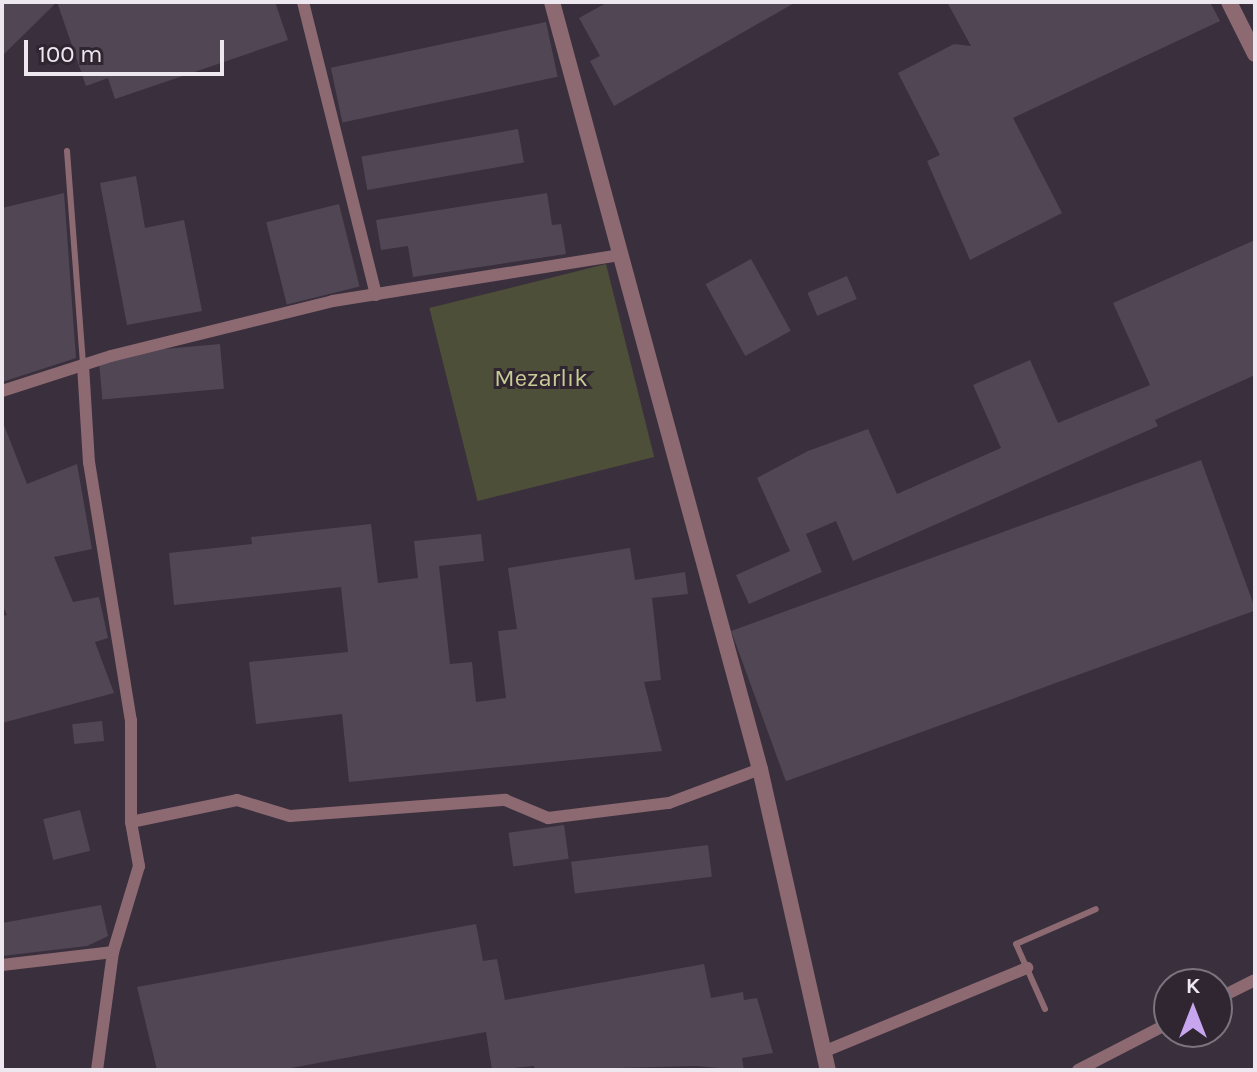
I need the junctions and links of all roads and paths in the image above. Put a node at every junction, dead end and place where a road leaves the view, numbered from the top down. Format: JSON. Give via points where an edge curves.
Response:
{"nodes":[{"id":1,"x":303,"y":2,"type":"edge"},
{"id":2,"x":552,"y":2,"type":"edge"},
{"id":3,"x":1229,"y":2,"type":"edge"},
{"id":4,"x":1255,"y":54,"type":"edge"},
{"id":5,"x":67,"y":151,"type":"dead end"},
{"id":6,"x":619,"y":255,"type":"junction"},
{"id":7,"x":376,"y":295,"type":"junction"},
{"id":8,"x":83,"y":365,"type":"junction"},
{"id":9,"x":2,"y":391,"type":"edge"},
{"id":10,"x":760,"y":769,"type":"junction"},
{"id":11,"x":131,"y":822,"type":"junction"},
{"id":12,"x":1096,"y":909,"type":"dead end"},
{"id":13,"x":113,"y":952,"type":"junction"},
{"id":14,"x":2,"y":965,"type":"edge"},
{"id":15,"x":1027,"y":968,"type":"junction"},
{"id":16,"x":1255,"y":980,"type":"edge"},
{"id":17,"x":1233,"y":991,"type":"edge"},
{"id":18,"x":1045,"y":1009,"type":"dead end"},
{"id":19,"x":1153,"y":1031,"type":"edge"},
{"id":20,"x":823,"y":1052,"type":"junction"},
{"id":21,"x":97,"y":1070,"type":"edge"},
{"id":22,"x":828,"y":1070,"type":"edge"},
{"id":23,"x":1078,"y":1070,"type":"edge"}],
"edges":[{"from":1,"to":7,"type":"street"},
{"from":2,"to":6,"type":"street"},
{"from":3,"to":4,"type":"street"},
{"from":5,"to":8,"type":"lane"},
{"from":6,"to":7,"type":"street"},
{"from":6,"to":10,"type":"street"},
{"from":7,"to":8,"type":"street","via":[[333,301]]},
{"from":8,"to":9,"type":"street"},
{"from":8,"to":11,"type":"street","via":[[89,462],[131,720]]},
{"from":10,"to":11,"type":"street","via":[[669,803],[548,818],[505,800],[290,816],[237,800]]},
{"from":10,"to":20,"type":"street"},
{"from":11,"to":13,"type":"street","via":[[139,866]]},
{"from":12,"to":15,"type":"lane","via":[[1016,944]]},
{"from":13,"to":14,"type":"street"},
{"from":13,"to":21,"type":"street"},
{"from":15,"to":18,"type":"lane"},
{"from":15,"to":20,"type":"street"},
{"from":16,"to":17,"type":"street"},
{"from":19,"to":23,"type":"street"},
{"from":20,"to":22,"type":"street"}]}
